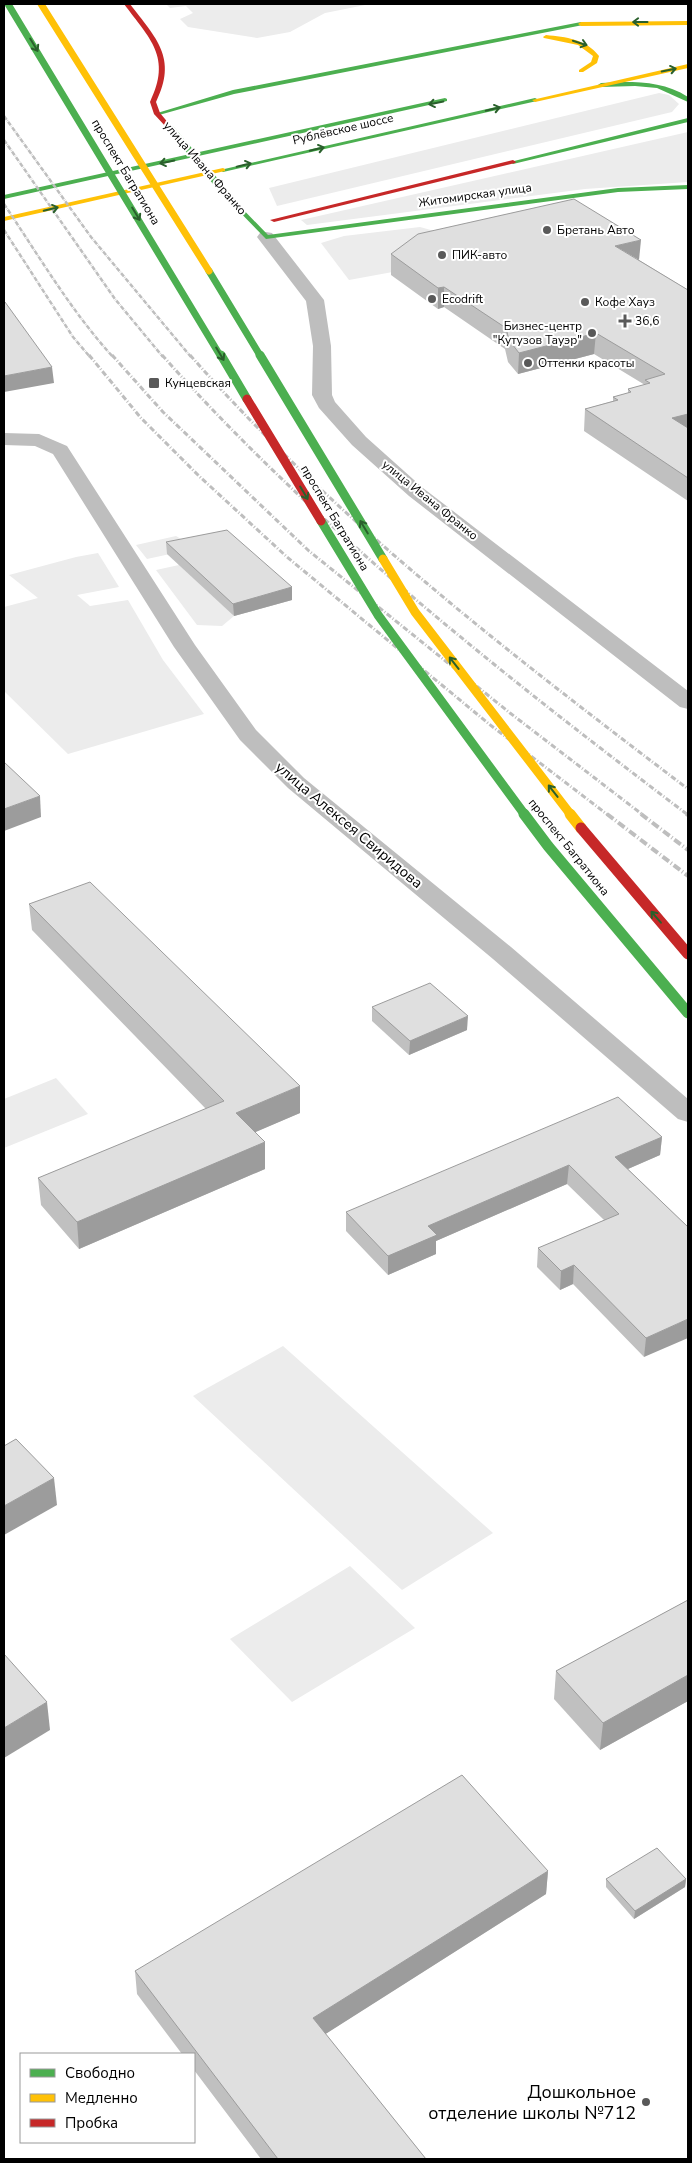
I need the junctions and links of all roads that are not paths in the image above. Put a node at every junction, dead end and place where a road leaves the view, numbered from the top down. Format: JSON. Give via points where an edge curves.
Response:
{"nodes":[{"id":1,"x":8,"y":4,"type":"edge"},
{"id":2,"x":41,"y":4,"type":"edge"},
{"id":3,"x":127,"y":4,"type":"edge"},
{"id":4,"x":688,"y":23,"type":"edge"},
{"id":5,"x":480,"y":45,"type":"junction"},
{"id":6,"x":610,"y":64,"type":"dead end"},
{"id":7,"x":688,"y":66,"type":"edge"},
{"id":8,"x":601,"y":85,"type":"junction"},
{"id":9,"x":461,"y":97,"type":"dead end"},
{"id":10,"x":688,"y":100,"type":"edge"},
{"id":11,"x":688,"y":112,"type":"edge"},
{"id":12,"x":157,"y":114,"type":"junction"},
{"id":13,"x":688,"y":120,"type":"edge"},
{"id":14,"x":657,"y":126,"type":"junction"},
{"id":15,"x":688,"y":186,"type":"edge"},
{"id":16,"x":4,"y":197,"type":"edge"},
{"id":17,"x":4,"y":219,"type":"edge"},
{"id":18,"x":261,"y":231,"type":"junction"},
{"id":19,"x":4,"y":439,"type":"edge"},
{"id":20,"x":688,"y":702,"type":"edge"},
{"id":21,"x":688,"y":954,"type":"edge"},
{"id":22,"x":688,"y":1013,"type":"edge"},
{"id":23,"x":688,"y":1113,"type":"edge"}],
"edges":[{"from":1,"to":22,"type":"main road","name":"проспект Багратиона","one_way":true,"bridge":true,"via":[[378,615],[548,846]]},
{"from":21,"to":2,"type":"main road","name":"проспект Багратиона","one_way":true,"bridge":true,"via":[[591,841],[415,612],[266,362]]},
{"from":3,"to":12,"type":"main road","name":"улица Ивана Франко","via":[[161,52],[162,87],[153,102]]},
{"from":4,"to":5,"type":"main road","one_way":true,"via":[[579,24]]},
{"from":5,"to":6,"type":"main road","one_way":true,"via":[[546,37],[574,41],[588,45],[596,56],[594,63],[577,72]]},
{"from":5,"to":12,"type":"main road","via":[[233,92]]},
{"from":8,"to":7,"type":"main road","name":"Рублёвское шоссе","one_way":true},
{"from":8,"to":10,"type":"main road","via":[[631,83],[657,86],[683,94]]},
{"from":17,"to":8,"type":"main road","name":"Рублёвское шоссе","one_way":true},
{"from":9,"to":16,"type":"main road","name":"Рублёвское шоссе","one_way":true},
{"from":11,"to":14,"type":"main road"},
{"from":12,"to":18,"type":"main road","name":"улица Ивана Франко","bridge":true},
{"from":13,"to":14,"type":"main road"},
{"from":14,"to":18,"type":"main road"},
{"from":15,"to":18,"type":"main road","name":"Житомирская улица","via":[[618,190]]},
{"from":18,"to":20,"type":"street","name":"улица Ивана Франко","via":[[315,300],[322,346],[322,394],[359,441],[416,492]]},
{"from":19,"to":23,"type":"street","name":"улица Алексея Свиридова","via":[[39,440],[60,450],[209,684],[248,735],[296,783],[502,953]]}]}
